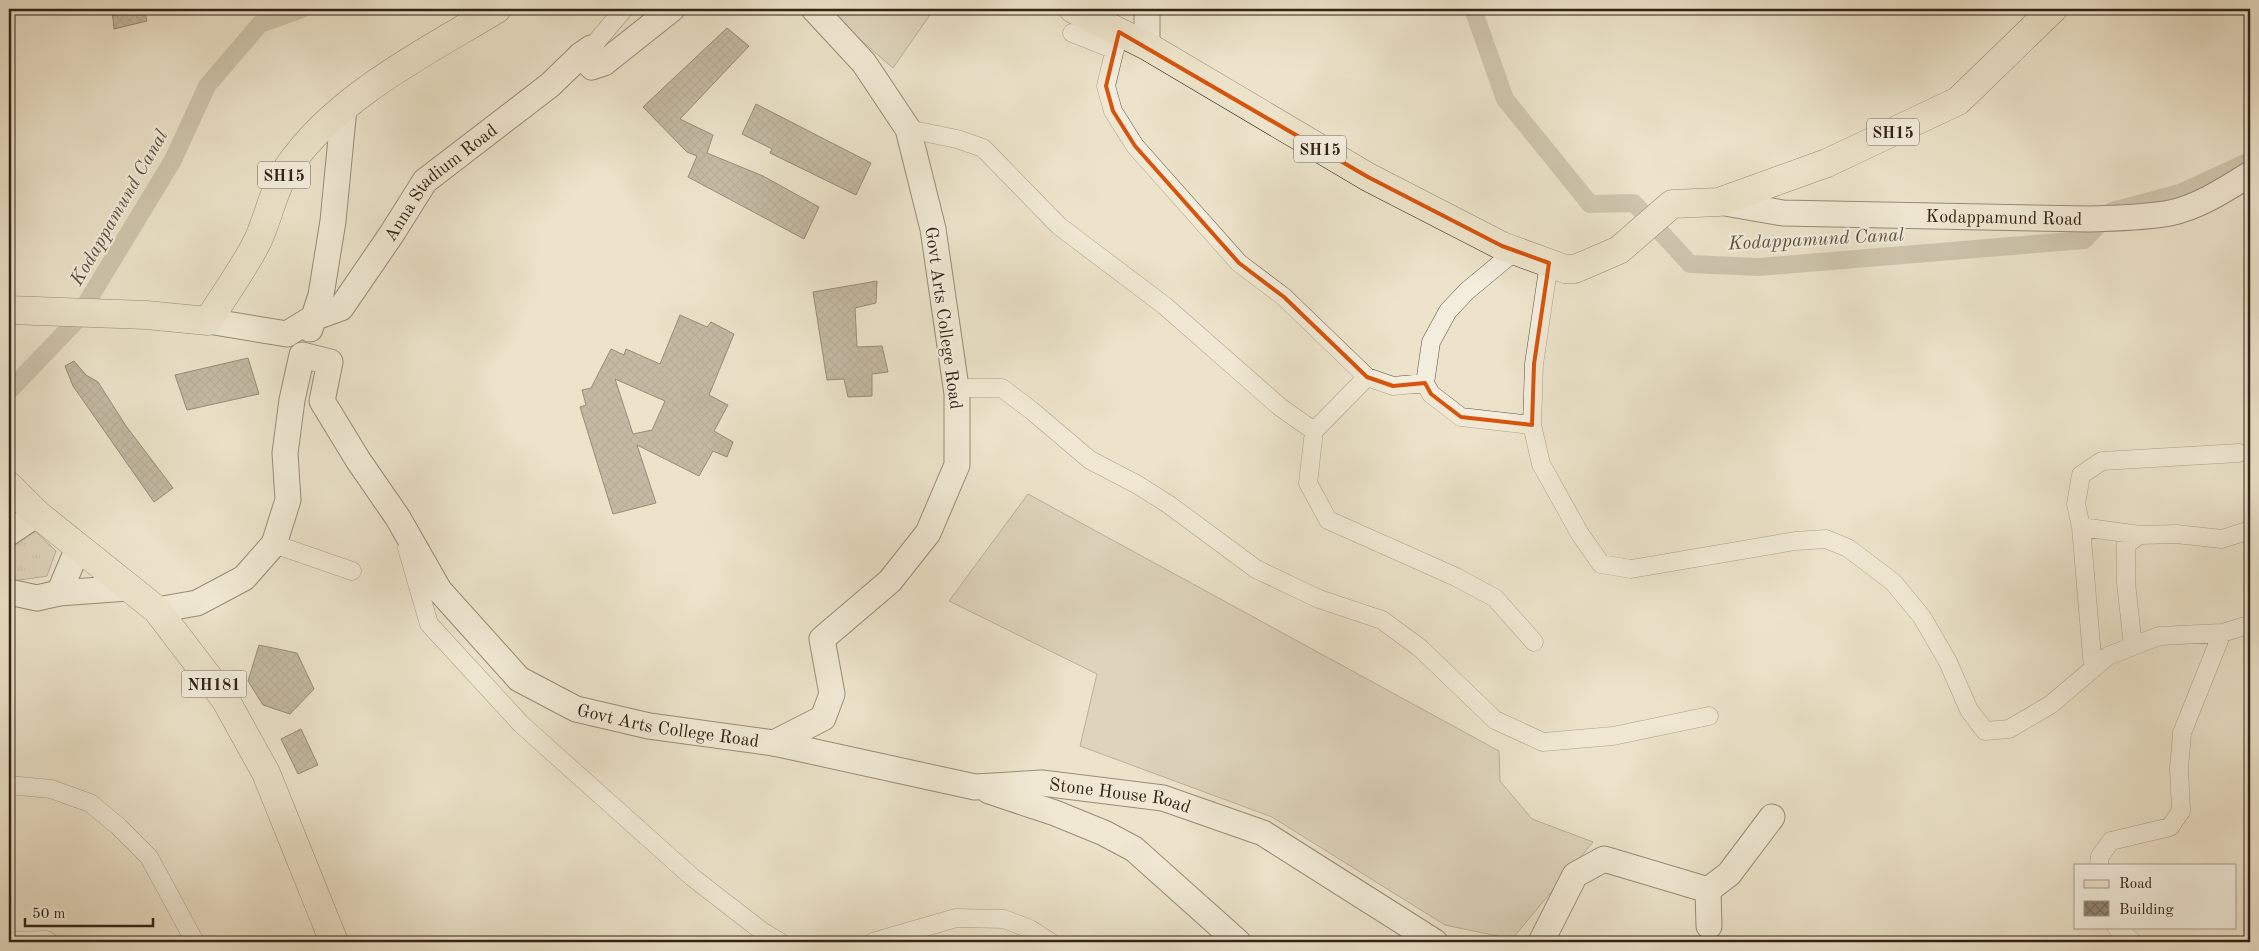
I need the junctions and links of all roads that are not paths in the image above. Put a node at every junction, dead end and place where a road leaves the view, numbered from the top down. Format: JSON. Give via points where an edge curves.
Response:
{"nodes":[{"id":1,"x":498,"y":9,"type":"edge"},
{"id":2,"x":624,"y":9,"type":"edge"},
{"id":3,"x":672,"y":9,"type":"edge"},
{"id":4,"x":814,"y":9,"type":"edge"},
{"id":5,"x":1147,"y":9,"type":"edge"},
{"id":6,"x":2053,"y":9,"type":"edge"},
{"id":7,"x":1073,"y":21,"type":"edge"},
{"id":8,"x":1116,"y":41,"type":"junction"},
{"id":9,"x":1146,"y":46,"type":"junction"},
{"id":10,"x":586,"y":52,"type":"junction"},
{"id":11,"x":344,"y":108,"type":"junction"},
{"id":12,"x":908,"y":129,"type":"junction"},
{"id":13,"x":2250,"y":174,"type":"edge"},
{"id":14,"x":1711,"y":202,"type":"junction"},
{"id":15,"x":1515,"y":251,"type":"junction"},
{"id":16,"x":1562,"y":266,"type":"junction"},
{"id":17,"x":9,"y":310,"type":"edge"},
{"id":18,"x":313,"y":318,"type":"junction"},
{"id":19,"x":208,"y":320,"type":"junction"},
{"id":20,"x":302,"y":355,"type":"junction"},
{"id":21,"x":1367,"y":377,"type":"junction"},
{"id":22,"x":1425,"y":383,"type":"junction"},
{"id":23,"x":956,"y":388,"type":"junction"},
{"id":24,"x":1532,"y":425,"type":"junction"},
{"id":25,"x":1314,"y":432,"type":"junction"},
{"id":26,"x":2239,"y":453,"type":"dead end"},
{"id":27,"x":9,"y":487,"type":"edge"},
{"id":28,"x":37,"y":514,"type":"junction"},
{"id":29,"x":398,"y":518,"type":"junction"},
{"id":30,"x":2081,"y":527,"type":"junction"},
{"id":31,"x":2250,"y":530,"type":"edge"},
{"id":32,"x":9,"y":533,"type":"edge"},
{"id":33,"x":2140,"y":535,"type":"junction"},
{"id":34,"x":274,"y":544,"type":"junction"},
{"id":35,"x":78,"y":548,"type":"junction"},
{"id":36,"x":352,"y":571,"type":"dead end"},
{"id":37,"x":128,"y":588,"type":"junction"},
{"id":38,"x":9,"y":592,"type":"edge"},
{"id":39,"x":58,"y":594,"type":"junction"},
{"id":40,"x":157,"y":610,"type":"junction"},
{"id":41,"x":2250,"y":627,"type":"edge"},
{"id":42,"x":2222,"y":633,"type":"junction"},
{"id":43,"x":1534,"y":642,"type":"dead end"},
{"id":44,"x":2133,"y":646,"type":"junction"},
{"id":45,"x":2094,"y":668,"type":"junction"},
{"id":46,"x":1709,"y":716,"type":"dead end"},
{"id":47,"x":774,"y":743,"type":"junction"},
{"id":48,"x":9,"y":785,"type":"edge"},
{"id":49,"x":975,"y":787,"type":"junction"},
{"id":50,"x":1772,"y":816,"type":"dead end"},
{"id":51,"x":2098,"y":864,"type":"edge"},
{"id":52,"x":1708,"y":890,"type":"junction"},
{"id":53,"x":1709,"y":926,"type":"dead end"},
{"id":54,"x":2117,"y":928,"type":"edge"},
{"id":55,"x":9,"y":941,"type":"edge"},
{"id":56,"x":49,"y":942,"type":"edge"},
{"id":57,"x":195,"y":942,"type":"edge"},
{"id":58,"x":334,"y":942,"type":"edge"},
{"id":59,"x":780,"y":942,"type":"edge"},
{"id":60,"x":873,"y":942,"type":"edge"},
{"id":61,"x":1050,"y":942,"type":"edge"},
{"id":62,"x":1238,"y":942,"type":"edge"},
{"id":63,"x":1435,"y":942,"type":"edge"},
{"id":64,"x":1541,"y":942,"type":"edge"},
{"id":65,"x":2134,"y":942,"type":"edge"}],
"edges":[{"from":1,"to":11,"type":"main road","number":"SH15","via":[[407,63]]},
{"from":2,"to":10,"type":"street"},
{"from":3,"to":10,"type":"street","via":[[604,63],[592,66]]},
{"from":4,"to":12,"type":"street","name":"Govt Arts College Road","via":[[864,63]]},
{"from":5,"to":9,"type":"street"},
{"from":6,"to":14,"type":"main road","number":"SH15","via":[[1958,101],[1827,163]]},
{"from":7,"to":8,"type":"main road","number":"SH15"},
{"from":8,"to":9,"type":"main road","number":"SH15"},
{"from":8,"to":21,"type":"street","via":[[1106,86],[1113,111],[1135,146],[1239,263],[1284,297]]},
{"from":9,"to":15,"type":"main road","number":"SH15","via":[[1368,177]]},
{"from":10,"to":18,"type":"street","name":"Anna Stadium Road","via":[[550,85],[425,181],[341,308]]},
{"from":11,"to":18,"type":"street","via":[[333,221],[321,295]]},
{"from":11,"to":19,"type":"main road","number":"SH15","via":[[313,137],[288,167],[258,240]]},
{"from":12,"to":23,"type":"street","name":"Govt Arts College Road","via":[[933,229]]},
{"from":12,"to":25,"type":"street","via":[[983,148],[1059,226],[1164,306],[1280,407]]},
{"from":13,"to":14,"type":"street","name":"Kodappamund Road","via":[[2218,194],[2172,212],[2129,217],[1783,213]]},
{"from":14,"to":16,"type":"main road","number":"SH15","via":[[1672,204],[1620,250]]},
{"from":15,"to":16,"type":"main road","number":"SH15"},
{"from":15,"to":22,"type":"street","via":[[1448,311],[1431,342]]},
{"from":16,"to":24,"type":"street","via":[[1534,364]]},
{"from":17,"to":19,"type":"main road"},
{"from":18,"to":19,"type":"street","name":"Anna Stadium Road","via":[[287,334]]},
{"from":18,"to":20,"type":"street"},
{"from":20,"to":29,"type":"street","name":"Govt Arts College Road","via":[[330,362],[322,401]]},
{"from":20,"to":34,"type":"street","via":[[285,453],[288,500]]},
{"from":21,"to":22,"type":"street","via":[[1392,386]]},
{"from":21,"to":25,"type":"street"},
{"from":22,"to":24,"type":"street","via":[[1431,394],[1462,417]]},
{"from":23,"to":46,"type":"street","via":[[1002,388],[1090,460],[1168,504],[1256,569],[1319,599],[1382,620],[1420,648],[1495,720],[1543,742],[1613,736]]},
{"from":23,"to":47,"type":"street","name":"Govt Arts College Road","via":[[957,465],[928,533],[890,582],[822,639],[832,694],[823,718]]},
{"from":24,"to":45,"type":"street","via":[[1541,464],[1580,534],[1601,564],[1632,569],[1826,539],[1848,548],[1893,582],[1922,616],[1970,710],[1985,731],[2009,729],[2050,705]]},
{"from":25,"to":43,"type":"street","via":[[1308,483],[1328,520],[1456,577],[1495,598]]},
{"from":26,"to":30,"type":"street","via":[[2102,460],[2081,475],[2076,504]]},
{"from":27,"to":28,"type":"main road","number":"NH181"},
{"from":28,"to":32,"type":"street"},
{"from":28,"to":35,"type":"main road","number":"NH181"},
{"from":29,"to":47,"type":"street","name":"Govt Arts College Road","via":[[439,590],[519,679],[576,709],[649,726]]},
{"from":29,"to":59,"type":"street","via":[[429,624],[521,724],[692,877]]},
{"from":30,"to":33,"type":"street"},
{"from":30,"to":45,"type":"street"},
{"from":31,"to":33,"type":"street","via":[[2222,538]]},
{"from":33,"to":44,"type":"street","via":[[2126,544],[2126,583]]},
{"from":34,"to":36,"type":"street"},
{"from":34,"to":40,"type":"street","via":[[244,578],[196,603]]},
{"from":35,"to":37,"type":"main road","number":"NH181"},
{"from":35,"to":39,"type":"street"},
{"from":37,"to":39,"type":"street"},
{"from":37,"to":40,"type":"main road","number":"NH181"},
{"from":38,"to":39,"type":"street","via":[[37,598]]},
{"from":40,"to":58,"type":"main road","number":"NH181","via":[[225,699],[266,773]]},
{"from":41,"to":42,"type":"street"},
{"from":42,"to":44,"type":"street","via":[[2159,636]]},
{"from":42,"to":51,"type":"street","via":[[2182,733],[2179,768],[2181,811],[2170,827],[2111,841]]},
{"from":44,"to":45,"type":"street","via":[[2108,656]]},
{"from":47,"to":49,"type":"street","name":"Stone House Road"},
{"from":48,"to":57,"type":"street","via":[[51,789],[90,803],[118,826],[149,857]]},
{"from":49,"to":62,"type":"street","via":[[1055,813],[1134,849]]},
{"from":49,"to":63,"type":"street","name":"Stone House Road","via":[[1042,783],[1162,798],[1263,833]]},
{"from":50,"to":52,"type":"street","via":[[1729,874]]},
{"from":52,"to":53,"type":"street"},
{"from":52,"to":64,"type":"street","via":[[1604,859],[1575,875]]},
{"from":54,"to":65,"type":"street"},
{"from":55,"to":56,"type":"street"},
{"from":60,"to":61,"type":"street","via":[[956,918],[1004,919],[1030,929]]}]}
